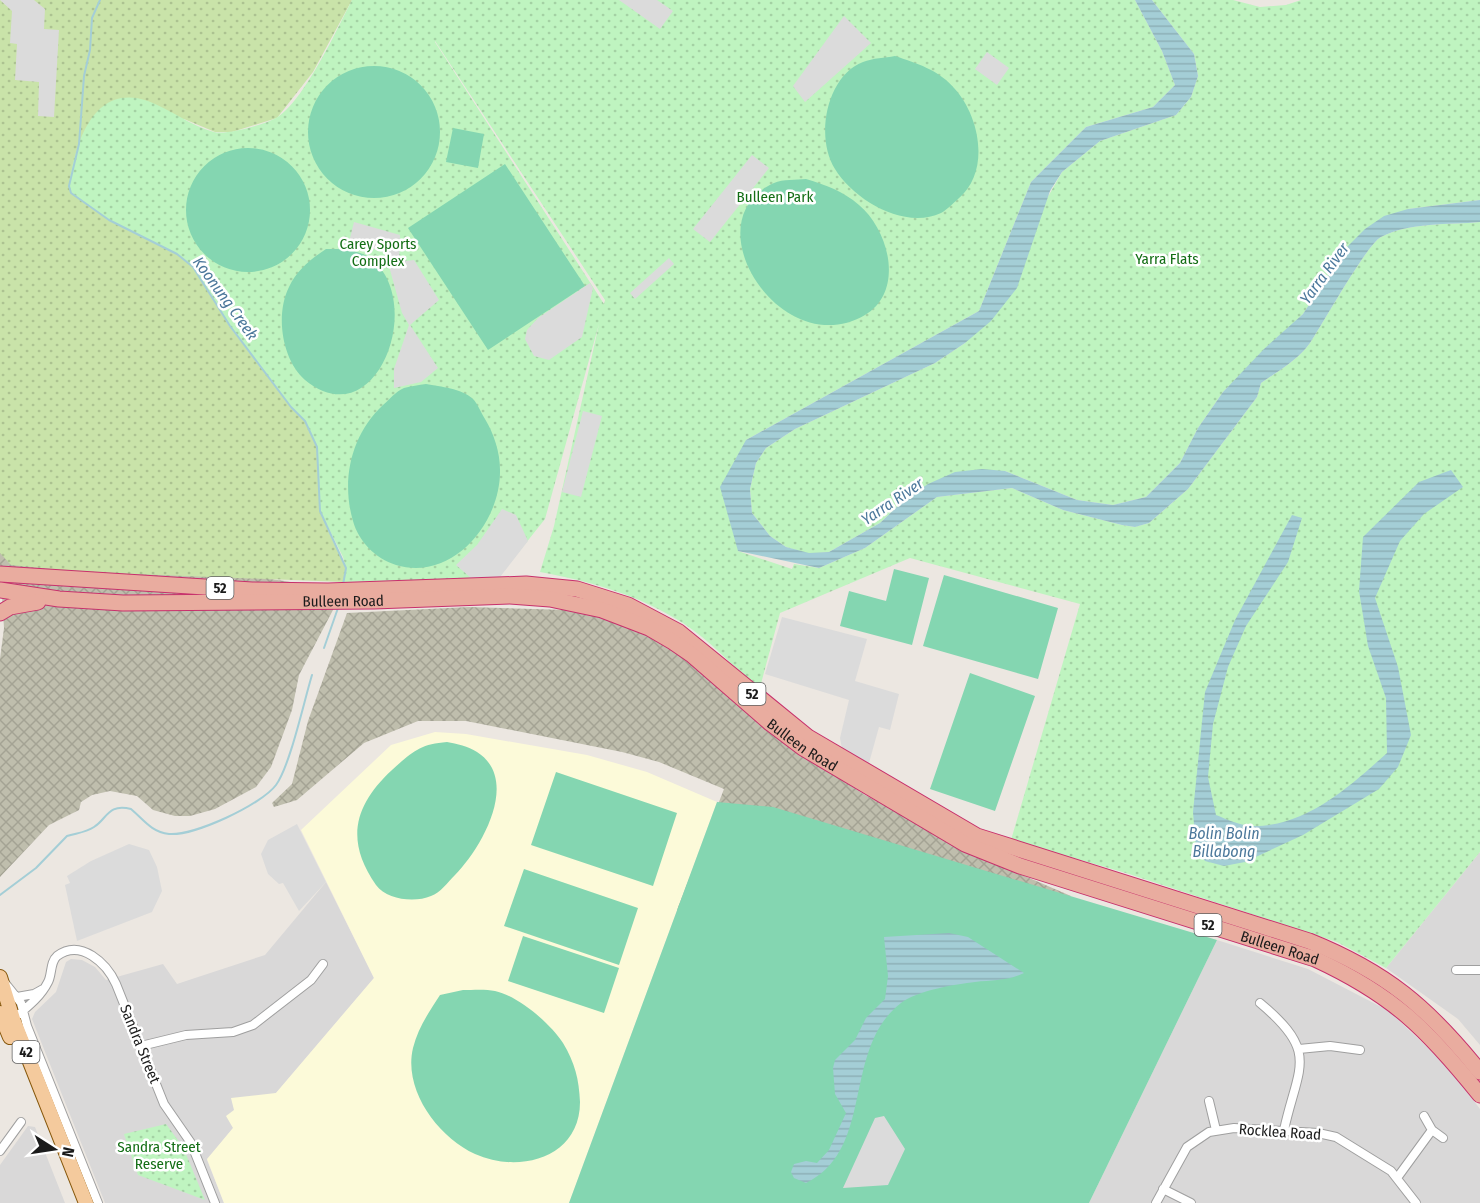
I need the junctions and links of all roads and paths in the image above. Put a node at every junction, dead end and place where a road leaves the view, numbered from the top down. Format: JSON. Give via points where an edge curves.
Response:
{"nodes":[{"id":1,"x":0,"y":574,"type":"edge"},
{"id":2,"x":0,"y":590,"type":"edge"},
{"id":3,"x":374,"y":595,"type":"junction"},
{"id":4,"x":59,"y":599,"type":"junction"},
{"id":5,"x":0,"y":613,"type":"edge"},
{"id":6,"x":324,"y":964,"type":"dead end"},
{"id":7,"x":1456,"y":970,"type":"dead end"},
{"id":8,"x":1480,"y":970,"type":"edge"},
{"id":9,"x":0,"y":978,"type":"edge"},
{"id":10,"x":44,"y":989,"type":"junction"},
{"id":11,"x":17,"y":997,"type":"junction"},
{"id":12,"x":1260,"y":1003,"type":"dead end"},
{"id":13,"x":12,"y":1014,"type":"edge"},
{"id":14,"x":141,"y":1046,"type":"junction"},
{"id":15,"x":1299,"y":1049,"type":"junction"},
{"id":16,"x":1360,"y":1050,"type":"dead end"},
{"id":17,"x":1464,"y":1063,"type":"junction"},
{"id":18,"x":1480,"y":1072,"type":"edge"},
{"id":19,"x":1480,"y":1095,"type":"edge"},
{"id":20,"x":1209,"y":1101,"type":"dead end"},
{"id":21,"x":1424,"y":1116,"type":"dead end"},
{"id":22,"x":21,"y":1122,"type":"dead end"},
{"id":23,"x":1216,"y":1130,"type":"junction"},
{"id":24,"x":1432,"y":1130,"type":"junction"},
{"id":25,"x":1284,"y":1131,"type":"junction"},
{"id":26,"x":1443,"y":1138,"type":"dead end"},
{"id":27,"x":0,"y":1151,"type":"edge"},
{"id":28,"x":1397,"y":1178,"type":"junction"},
{"id":29,"x":1163,"y":1189,"type":"junction"},
{"id":30,"x":76,"y":1203,"type":"edge"},
{"id":31,"x":86,"y":1203,"type":"edge"},
{"id":32,"x":98,"y":1203,"type":"edge"},
{"id":33,"x":214,"y":1203,"type":"edge"},
{"id":34,"x":1156,"y":1203,"type":"edge"},
{"id":35,"x":1191,"y":1203,"type":"edge"},
{"id":36,"x":1416,"y":1203,"type":"edge"}],
"edges":[{"from":1,"to":3,"type":"highway","name":"Bulleen Road","number":"52"},
{"from":2,"to":4,"type":"highway","name":"Bulleen Road","number":"52"},
{"from":3,"to":4,"type":"highway","name":"Bulleen Road","number":"52"},
{"from":3,"to":17,"type":"highway","name":"Bulleen Road","number":"52","via":[[526,596],[602,610],[649,628],[692,655],[803,748],[965,843],[1020,867],[1315,959],[1363,984],[1413,1019]]},
{"from":4,"to":5,"type":"highway","via":[[19,604]]},
{"from":6,"to":14,"type":"street","via":[[311,980],[253,1025],[233,1032],[186,1035]]},
{"from":7,"to":8,"type":"street"},
{"from":9,"to":11,"type":"street"},
{"from":9,"to":13,"type":"main road","number":"42"},
{"from":10,"to":11,"type":"street"},
{"from":10,"to":13,"type":"street","name":"Sandra Street"},
{"from":10,"to":14,"type":"street","name":"Sandra Street","via":[[58,956],[74,951],[94,957],[112,975]]},
{"from":11,"to":13,"type":"street"},
{"from":12,"to":15,"type":"street","via":[[1288,1028]]},
{"from":13,"to":30,"type":"main road","number":"42"},
{"from":13,"to":31,"type":"main road","number":"42"},
{"from":13,"to":32,"type":"street"},
{"from":14,"to":33,"type":"street","name":"Sandra Street","via":[[164,1104],[190,1143]]},
{"from":15,"to":16,"type":"street","via":[[1330,1046]]},
{"from":15,"to":25,"type":"street","via":[[1299,1077]]},
{"from":17,"to":18,"type":"highway","name":"Bulleen Road","number":"52"},
{"from":17,"to":19,"type":"highway","name":"Bulleen Road","number":"52"},
{"from":20,"to":23,"type":"street"},
{"from":21,"to":24,"type":"street"},
{"from":22,"to":27,"type":"street"},
{"from":23,"to":25,"type":"street","name":"Rocklea Road"},
{"from":23,"to":29,"type":"street","via":[[1187,1147]]},
{"from":24,"to":26,"type":"street"},
{"from":24,"to":28,"type":"street"},
{"from":25,"to":28,"type":"street","name":"Rocklea Road","via":[[1336,1137]]},
{"from":28,"to":36,"type":"street","name":"Rocklea Road"},
{"from":29,"to":34,"type":"street"},
{"from":29,"to":35,"type":"street"}]}
